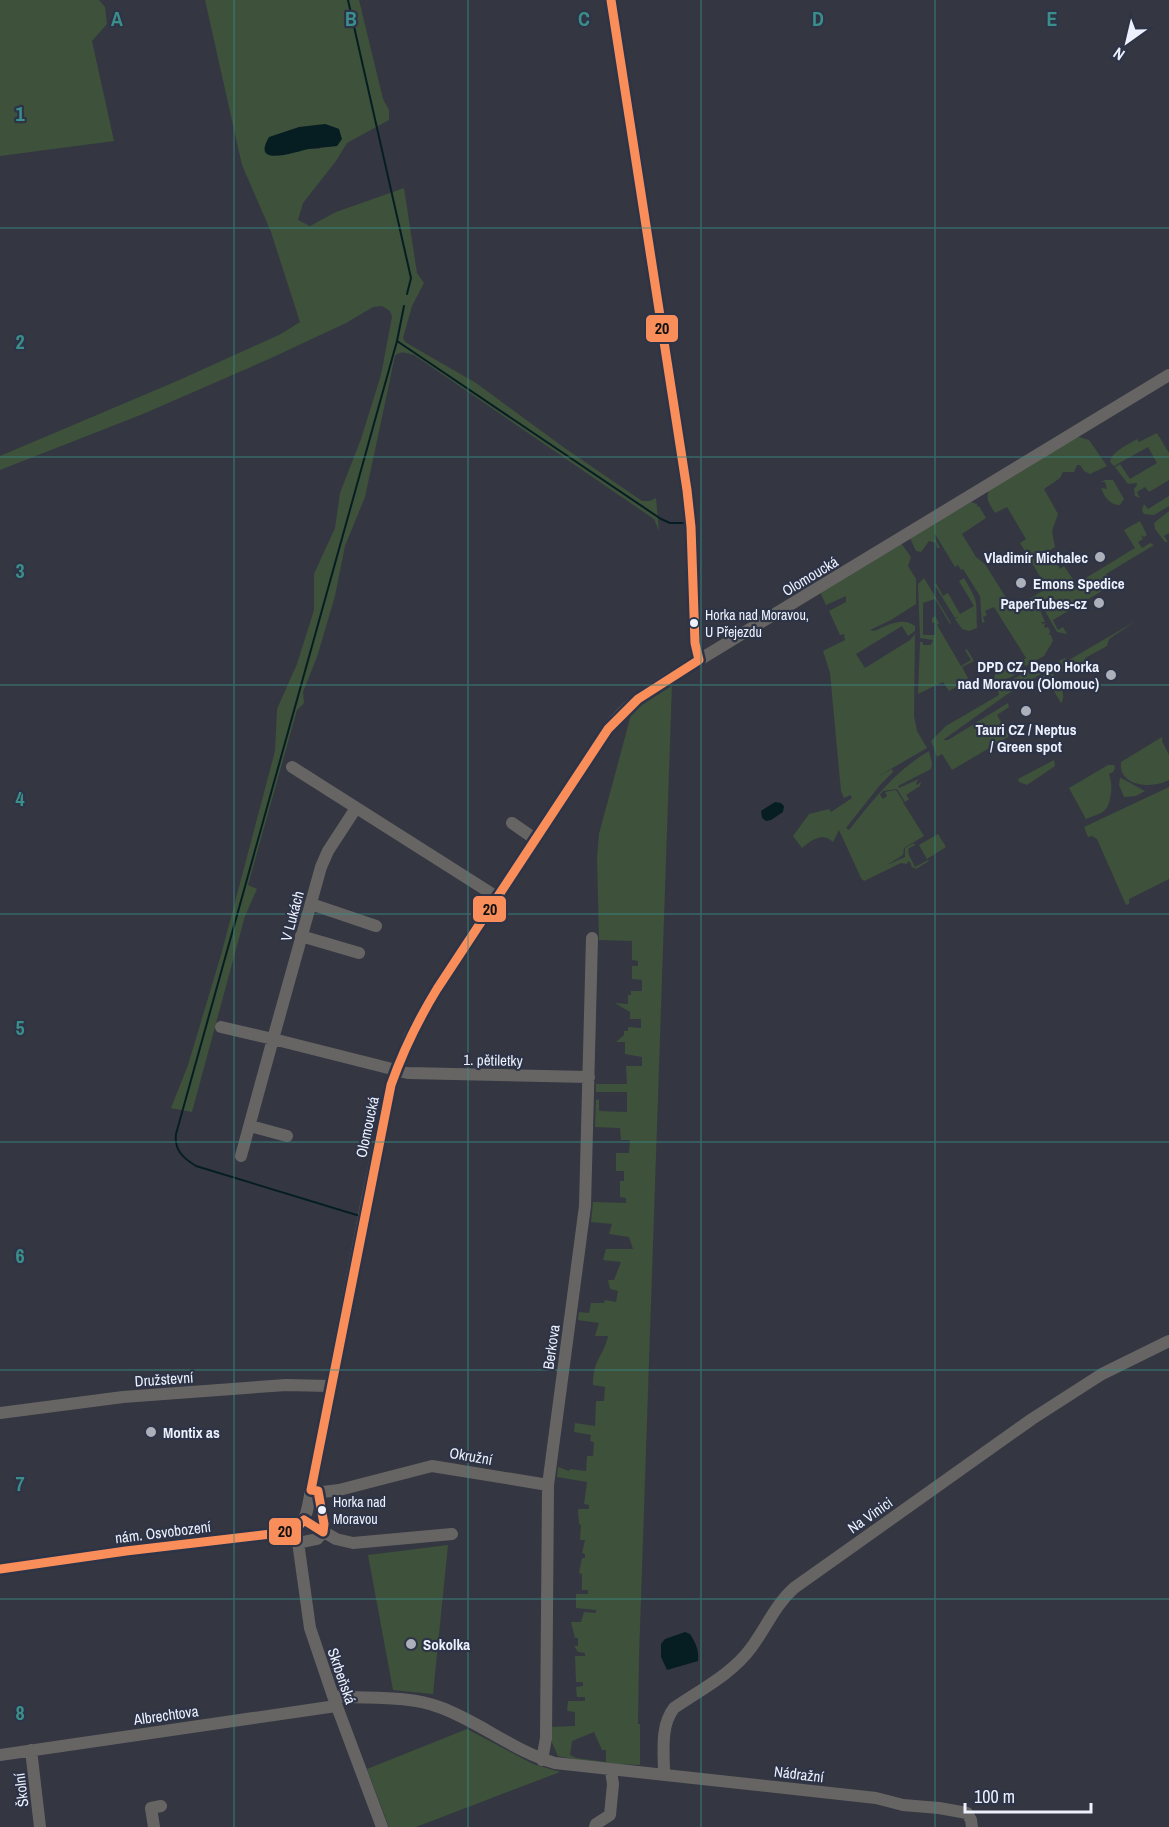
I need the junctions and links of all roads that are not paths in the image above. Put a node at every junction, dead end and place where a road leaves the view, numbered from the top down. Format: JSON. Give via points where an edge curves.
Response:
{"nodes":[{"id":1,"x":611,"y":0,"type":"edge"},
{"id":2,"x":1169,"y":375,"type":"edge"},
{"id":3,"x":699,"y":660,"type":"junction"},
{"id":4,"x":291,"y":767,"type":"dead end"},
{"id":5,"x":356,"y":808,"type":"junction"},
{"id":6,"x":512,"y":823,"type":"dead end"},
{"id":7,"x":535,"y":839,"type":"junction"},
{"id":8,"x":496,"y":897,"type":"junction"},
{"id":9,"x":311,"y":904,"type":"junction"},
{"id":10,"x":376,"y":926,"type":"dead end"},
{"id":11,"x":302,"y":936,"type":"junction"},
{"id":12,"x":592,"y":938,"type":"dead end"},
{"id":13,"x":358,"y":953,"type":"dead end"},
{"id":14,"x":221,"y":1027,"type":"dead end"},
{"id":15,"x":273,"y":1039,"type":"junction"},
{"id":16,"x":396,"y":1071,"type":"junction"},
{"id":17,"x":589,"y":1077,"type":"junction"},
{"id":18,"x":250,"y":1126,"type":"junction"},
{"id":19,"x":287,"y":1136,"type":"dead end"},
{"id":20,"x":241,"y":1156,"type":"dead end"},
{"id":21,"x":1169,"y":1341,"type":"edge"},
{"id":22,"x":330,"y":1386,"type":"junction"},
{"id":23,"x":0,"y":1413,"type":"edge"},
{"id":24,"x":548,"y":1485,"type":"junction"},
{"id":25,"x":315,"y":1490,"type":"junction"},
{"id":26,"x":304,"y":1520,"type":"junction"},
{"id":27,"x":293,"y":1530,"type":"junction"},
{"id":28,"x":323,"y":1532,"type":"junction"},
{"id":29,"x":452,"y":1534,"type":"dead end"},
{"id":30,"x":298,"y":1543,"type":"junction"},
{"id":31,"x":0,"y":1569,"type":"edge"},
{"id":32,"x":335,"y":1701,"type":"junction"},
{"id":33,"x":32,"y":1750,"type":"junction"},
{"id":34,"x":0,"y":1755,"type":"edge"},
{"id":35,"x":542,"y":1760,"type":"junction"},
{"id":36,"x":611,"y":1771,"type":"junction"},
{"id":37,"x":664,"y":1774,"type":"junction"},
{"id":38,"x":161,"y":1806,"type":"dead end"},
{"id":39,"x":39,"y":1827,"type":"edge"},
{"id":40,"x":153,"y":1827,"type":"edge"},
{"id":41,"x":382,"y":1827,"type":"edge"},
{"id":42,"x":595,"y":1827,"type":"edge"},
{"id":43,"x":972,"y":1827,"type":"edge"}],
"edges":[{"from":1,"to":3,"type":"street","via":[[690,523]]},
{"from":2,"to":3,"type":"street","name":"Olomoucká"},
{"from":3,"to":7,"type":"street","name":"Olomoucká","via":[[637,699],[614,720]]},
{"from":4,"to":5,"type":"street"},
{"from":5,"to":8,"type":"street"},
{"from":5,"to":9,"type":"street","name":"V Lukách","via":[[324,860]]},
{"from":6,"to":7,"type":"street"},
{"from":7,"to":8,"type":"street","name":"Olomoucká"},
{"from":8,"to":16,"type":"street","name":"Olomoucká","via":[[423,1011]]},
{"from":9,"to":10,"type":"street"},
{"from":9,"to":11,"type":"street","name":"V Lukách"},
{"from":11,"to":13,"type":"street"},
{"from":11,"to":15,"type":"street","name":"V Lukách"},
{"from":12,"to":17,"type":"street","name":"Berkova"},
{"from":14,"to":15,"type":"street"},
{"from":15,"to":16,"type":"street"},
{"from":15,"to":18,"type":"street","name":"V Lukách"},
{"from":16,"to":17,"type":"street","name":"1. pětiletky"},
{"from":16,"to":22,"type":"street","name":"Olomoucká"},
{"from":17,"to":24,"type":"street","name":"Berkova","via":[[585,1206]]},
{"from":18,"to":19,"type":"street"},
{"from":18,"to":20,"type":"street","name":"V Lukách"},
{"from":21,"to":37,"type":"street","name":"Na Vinici","via":[[1102,1374],[1032,1419],[794,1588],[782,1599],[742,1659],[674,1707],[665,1726]]},
{"from":22,"to":23,"type":"street","name":"Družstevní","via":[[286,1384]]},
{"from":22,"to":25,"type":"street","name":"Olomoucká"},
{"from":24,"to":25,"type":"street","name":"Okružní","via":[[432,1466],[346,1489]]},
{"from":24,"to":35,"type":"street","name":"Berkova","via":[[546,1738]]},
{"from":25,"to":26,"type":"street","name":"Olomoucká"},
{"from":25,"to":28,"type":"street"},
{"from":26,"to":27,"type":"street"},
{"from":26,"to":28,"type":"street"},
{"from":27,"to":30,"type":"street","name":"Skrbeňská"},
{"from":27,"to":31,"type":"street","name":"nám. Osvobození"},
{"from":28,"to":29,"type":"street","via":[[353,1543]]},
{"from":28,"to":30,"type":"street","via":[[317,1539]]},
{"from":30,"to":32,"type":"street","name":"Skrbeňská","via":[[310,1628]]},
{"from":32,"to":33,"type":"street","name":"Albrechtova"},
{"from":32,"to":35,"type":"street","name":"Nádražní","via":[[428,1703]]},
{"from":32,"to":41,"type":"street","name":"Skrbeňská"},
{"from":33,"to":34,"type":"street","name":"Albrechtova"},
{"from":33,"to":39,"type":"street","name":"Školní"},
{"from":35,"to":36,"type":"street","name":"Nádražní"},
{"from":36,"to":37,"type":"street","name":"Nádražní"},
{"from":36,"to":42,"type":"street","via":[[610,1815]]},
{"from":37,"to":43,"type":"street","name":"Nádražní","via":[[957,1811],[967,1813]]},
{"from":38,"to":40,"type":"street","via":[[151,1808]]}]}
